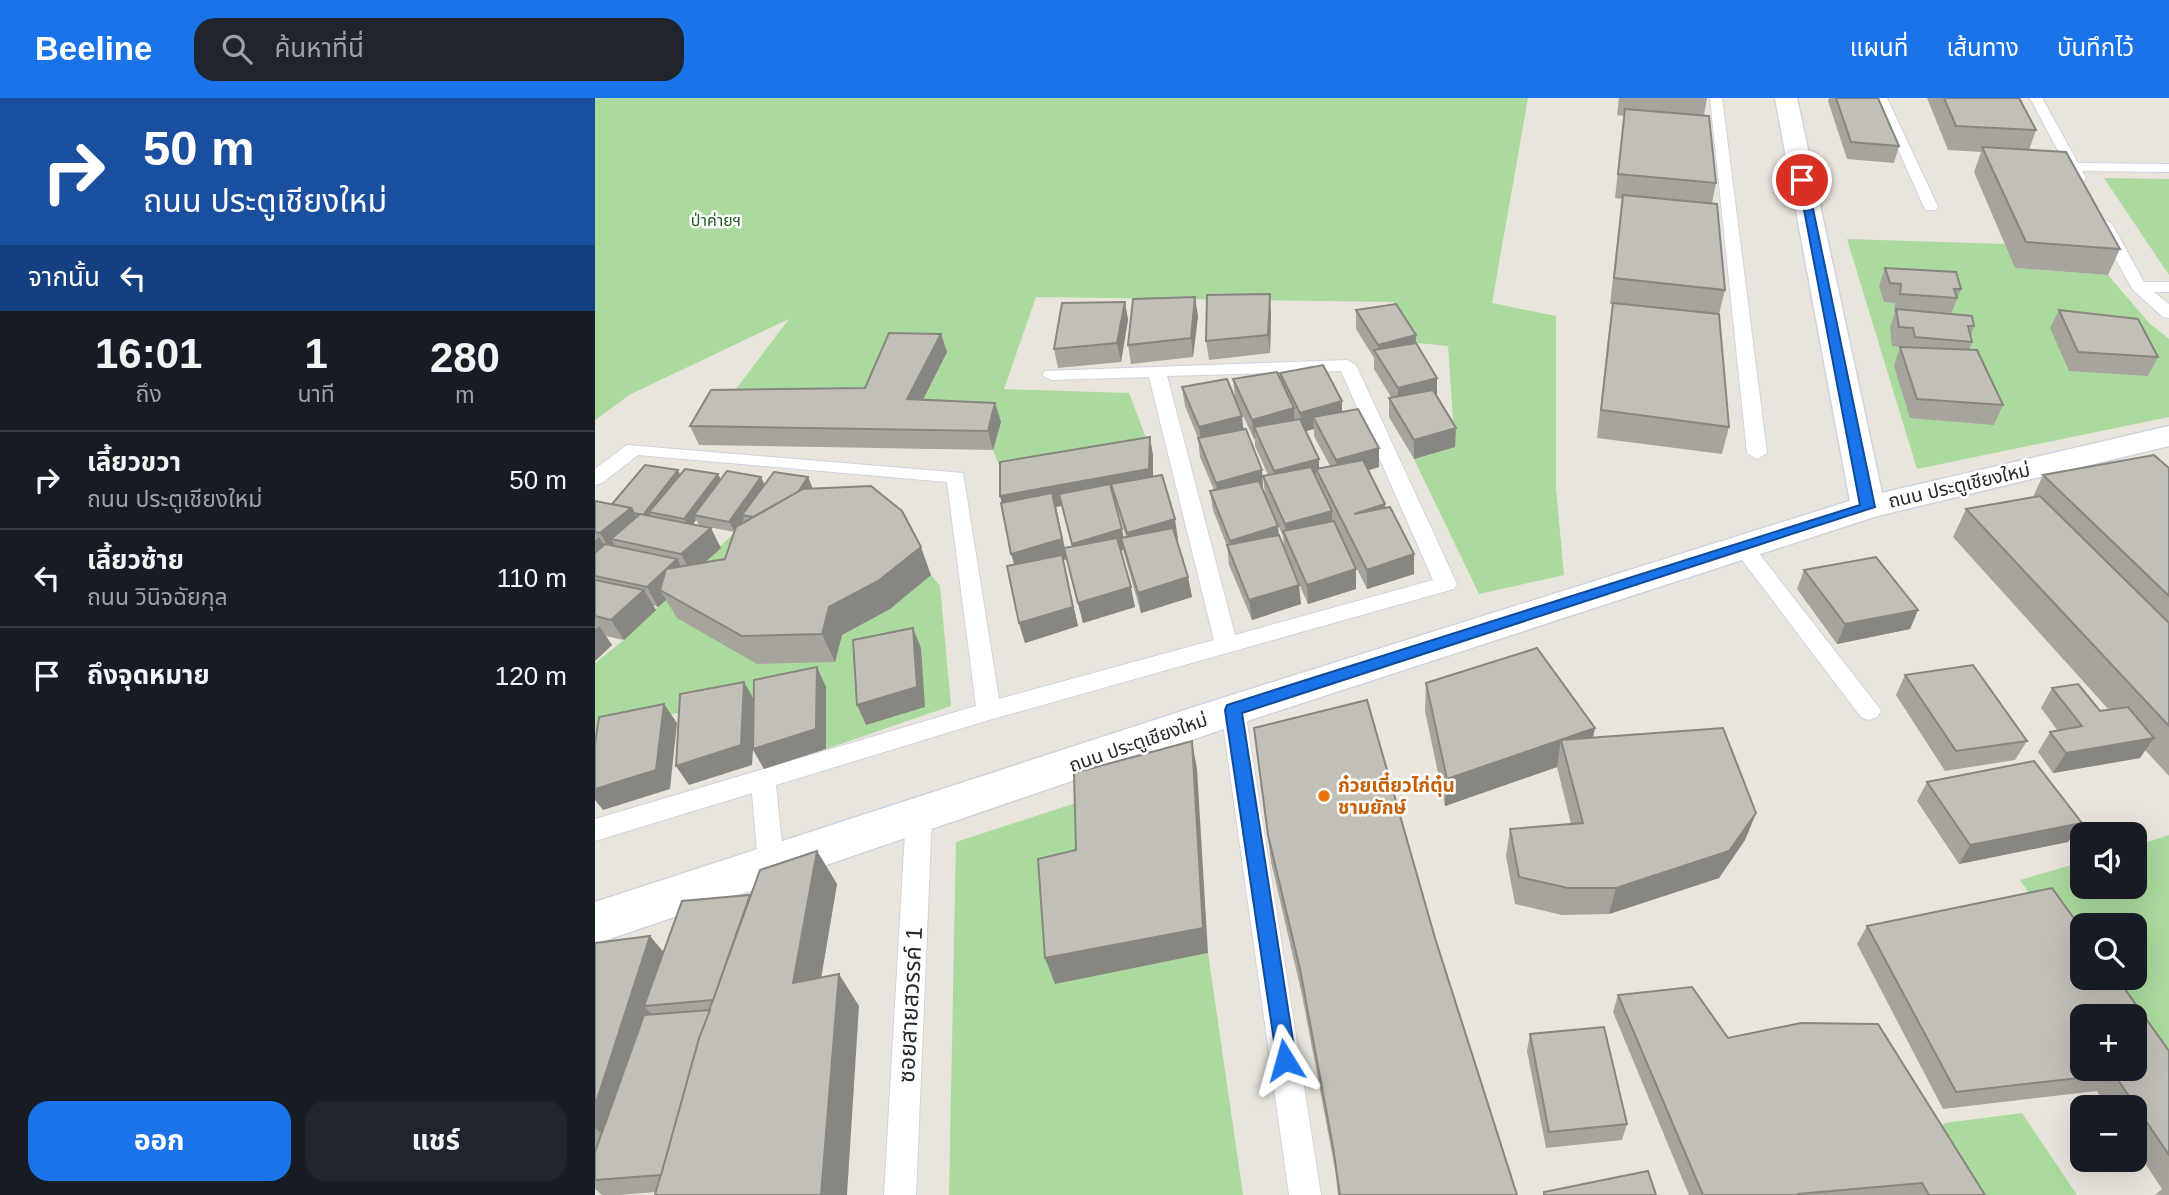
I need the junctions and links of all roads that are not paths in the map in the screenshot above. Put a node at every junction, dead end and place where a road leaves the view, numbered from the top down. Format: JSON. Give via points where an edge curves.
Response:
{"nodes":[{"id":1,"x":1716,"y":98,"type":"edge"},
{"id":2,"x":1786,"y":98,"type":"edge"},
{"id":3,"x":1881,"y":98,"type":"edge"},
{"id":4,"x":2036,"y":98,"type":"edge"},
{"id":5,"x":2073,"y":167,"type":"junction"},
{"id":6,"x":2169,"y":168,"type":"edge"},
{"id":7,"x":2086,"y":191,"type":"edge"},
{"id":8,"x":1931,"y":207,"type":"dead end"},
{"id":9,"x":2099,"y":215,"type":"edge"},
{"id":10,"x":2139,"y":287,"type":"junction"},
{"id":11,"x":2169,"y":287,"type":"edge"},
{"id":12,"x":2169,"y":313,"type":"edge"},
{"id":13,"x":1157,"y":372,"type":"junction"},
{"id":14,"x":1051,"y":375,"type":"dead end"},
{"id":15,"x":2169,"y":436,"type":"edge"},
{"id":16,"x":1757,"y":453,"type":"dead end"},
{"id":17,"x":595,"y":479,"type":"edge"},
{"id":18,"x":1868,"y":507,"type":"junction"},
{"id":19,"x":1743,"y":547,"type":"junction"},
{"id":20,"x":1226,"y":645,"type":"junction"},
{"id":21,"x":1233,"y":710,"type":"junction"},
{"id":22,"x":989,"y":711,"type":"junction"},
{"id":23,"x":1869,"y":711,"type":"dead end"},
{"id":24,"x":763,"y":780,"type":"junction"},
{"id":25,"x":919,"y":815,"type":"junction"},
{"id":26,"x":595,"y":830,"type":"edge"},
{"id":27,"x":771,"y":864,"type":"junction"},
{"id":28,"x":595,"y":923,"type":"edge"},
{"id":29,"x":900,"y":1195,"type":"edge"},
{"id":30,"x":1305,"y":1195,"type":"edge"}],
"edges":[{"from":1,"to":16,"type":"lane"},
{"from":2,"to":18,"type":"main road"},
{"from":3,"to":8,"type":"lane"},
{"from":4,"to":5,"type":"lane"},
{"from":5,"to":6,"type":"lane"},
{"from":5,"to":7,"type":"lane"},
{"from":9,"to":10,"type":"lane"},
{"from":10,"to":11,"type":"lane"},
{"from":10,"to":12,"type":"lane"},
{"from":13,"to":14,"type":"lane"},
{"from":13,"to":20,"type":"lane"},
{"from":13,"to":20,"type":"lane","via":[[1347,366],[1446,583]]},
{"from":15,"to":18,"type":"main road","name":"ถนน ประตูเชียงใหม่"},
{"from":17,"to":22,"type":"lane","via":[[634,449],[956,477]]},
{"from":18,"to":19,"type":"main road","name":"ถนน ประตูเชียงใหม่"},
{"from":19,"to":21,"type":"main road","name":"ถนน ประตูเชียงใหม่"},
{"from":19,"to":23,"type":"lane"},
{"from":20,"to":22,"type":"lane"},
{"from":21,"to":25,"type":"main road","name":"ถนน ประตูเชียงใหม่"},
{"from":21,"to":30,"type":"lane"},
{"from":22,"to":24,"type":"lane"},
{"from":24,"to":26,"type":"lane"},
{"from":24,"to":27,"type":"lane"},
{"from":25,"to":27,"type":"main road","name":"ถนน ประตูเชียงใหม่"},
{"from":25,"to":29,"type":"lane","name":"ซอยสายสวรรค์ 1"},
{"from":27,"to":28,"type":"main road","name":"ถนน ประตูเชียงใหม่"}]}
